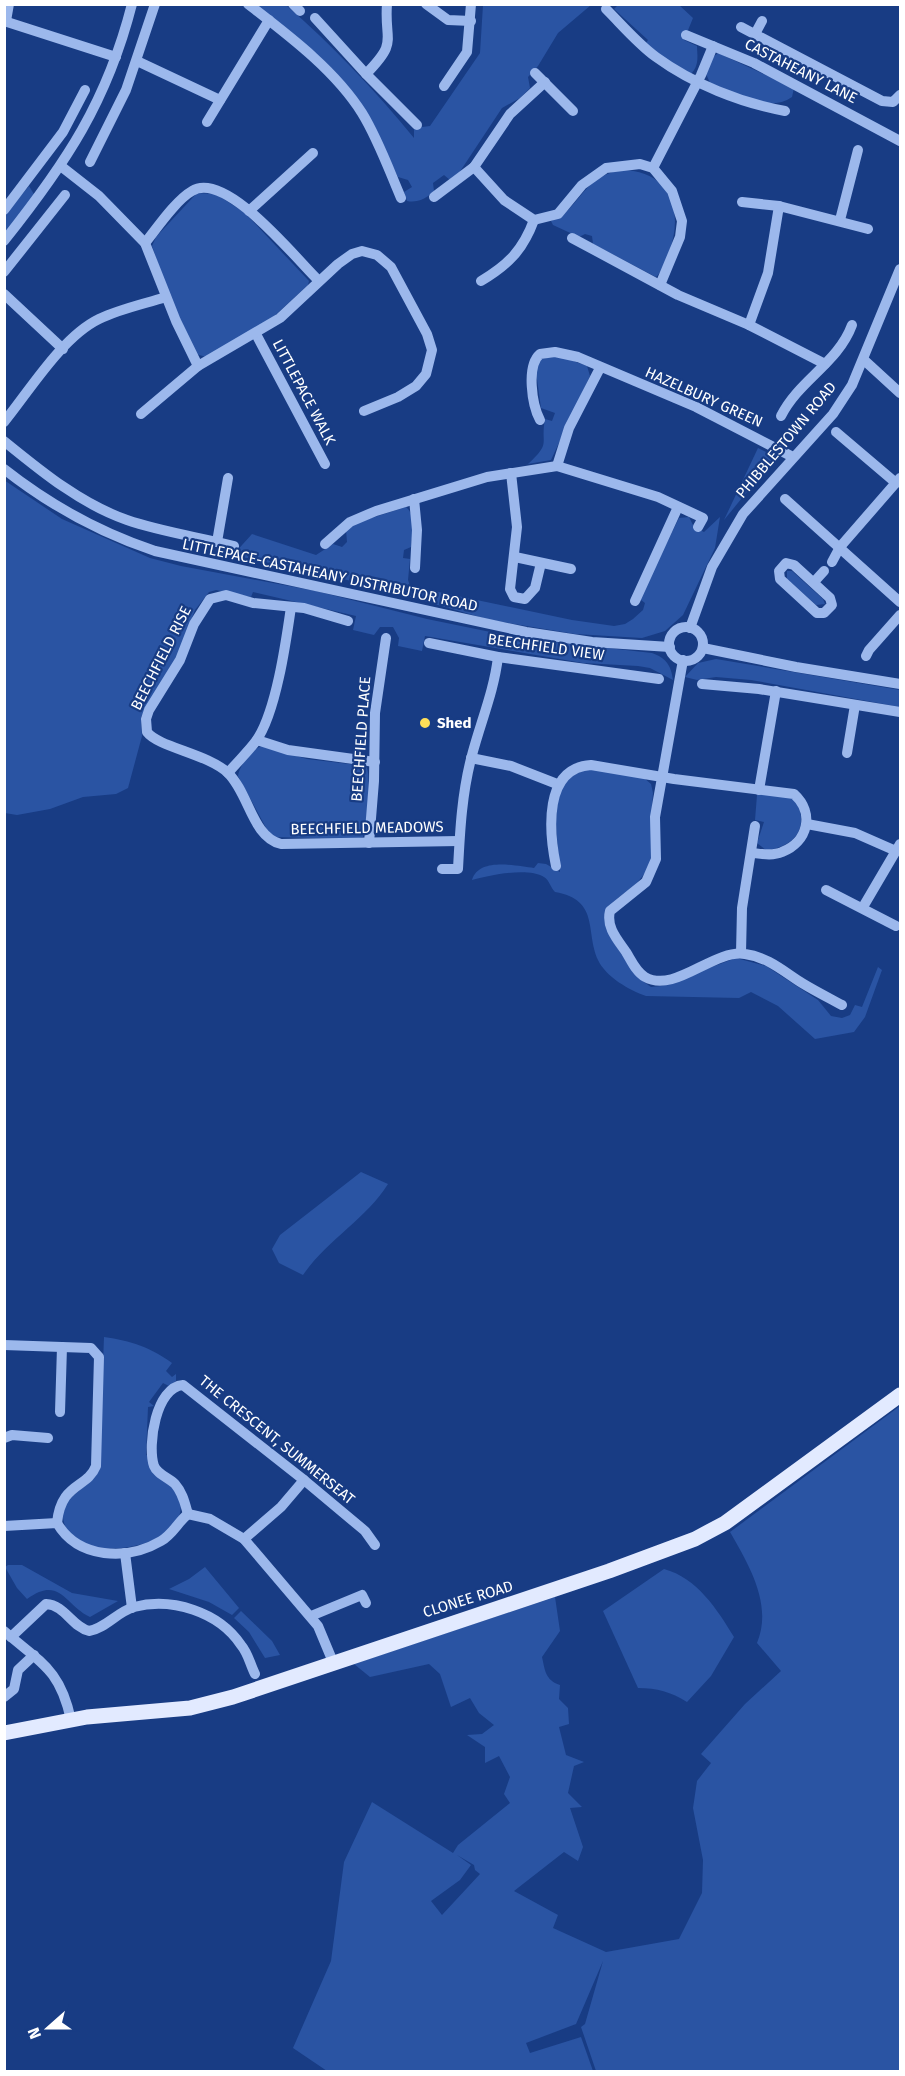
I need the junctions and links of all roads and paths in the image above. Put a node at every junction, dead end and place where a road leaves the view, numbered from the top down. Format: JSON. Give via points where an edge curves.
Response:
{"nodes":[{"id":1,"x":9,"y":4,"type":"edge"},
{"id":2,"x":132,"y":4,"type":"edge"},
{"id":3,"x":154,"y":4,"type":"edge"},
{"id":4,"x":248,"y":4,"type":"edge"},
{"id":5,"x":387,"y":4,"type":"edge"},
{"id":6,"x":426,"y":4,"type":"edge"},
{"id":7,"x":471,"y":4,"type":"edge"},
{"id":8,"x":606,"y":9,"type":"dead end"},
{"id":9,"x":315,"y":18,"type":"dead end"},
{"id":10,"x":268,"y":20,"type":"junction"},
{"id":11,"x":5,"y":21,"type":"edge"},
{"id":12,"x":471,"y":21,"type":"junction"},
{"id":13,"x":762,"y":21,"type":"dead end"},
{"id":14,"x":741,"y":27,"type":"dead end"},
{"id":15,"x":754,"y":34,"type":"junction"},
{"id":16,"x":686,"y":35,"type":"dead end"},
{"id":17,"x":713,"y":46,"type":"junction"},
{"id":18,"x":116,"y":57,"type":"junction"},
{"id":19,"x":137,"y":61,"type":"junction"},
{"id":20,"x":535,"y":73,"type":"dead end"},
{"id":21,"x":366,"y":75,"type":"junction"},
{"id":22,"x":698,"y":81,"type":"junction"},
{"id":23,"x":545,"y":82,"type":"junction"},
{"id":24,"x":444,"y":86,"type":"dead end"},
{"id":25,"x":78,"y":95,"type":"dead end"},
{"id":26,"x":900,"y":95,"type":"edge"},
{"id":27,"x":220,"y":100,"type":"junction"},
{"id":28,"x":573,"y":111,"type":"dead end"},
{"id":29,"x":785,"y":111,"type":"dead end"},
{"id":30,"x":207,"y":122,"type":"dead end"},
{"id":31,"x":417,"y":124,"type":"dead end"},
{"id":32,"x":900,"y":141,"type":"edge"},
{"id":33,"x":858,"y":150,"type":"dead end"},
{"id":34,"x":314,"y":153,"type":"dead end"},
{"id":35,"x":96,"y":158,"type":"dead end"},
{"id":36,"x":62,"y":167,"type":"junction"},
{"id":37,"x":474,"y":167,"type":"junction"},
{"id":38,"x":653,"y":168,"type":"junction"},
{"id":39,"x":65,"y":195,"type":"dead end"},
{"id":40,"x":434,"y":197,"type":"dead end"},
{"id":41,"x":401,"y":198,"type":"dead end"},
{"id":42,"x":742,"y":202,"type":"dead end"},
{"id":43,"x":779,"y":206,"type":"junction"},
{"id":44,"x":4,"y":210,"type":"edge"},
{"id":45,"x":249,"y":212,"type":"junction"},
{"id":46,"x":534,"y":220,"type":"junction"},
{"id":47,"x":840,"y":220,"type":"junction"},
{"id":48,"x":868,"y":229,"type":"dead end"},
{"id":49,"x":572,"y":238,"type":"dead end"},
{"id":50,"x":4,"y":241,"type":"edge"},
{"id":51,"x":145,"y":243,"type":"junction"},
{"id":52,"x":900,"y":269,"type":"edge"},
{"id":53,"x":4,"y":272,"type":"edge"},
{"id":54,"x":318,"y":281,"type":"junction"},
{"id":55,"x":481,"y":281,"type":"dead end"},
{"id":56,"x":660,"y":285,"type":"junction"},
{"id":57,"x":4,"y":294,"type":"edge"},
{"id":58,"x":166,"y":297,"type":"junction"},
{"id":59,"x":749,"y":325,"type":"junction"},
{"id":60,"x":852,"y":325,"type":"dead end"},
{"id":61,"x":256,"y":333,"type":"junction"},
{"id":62,"x":63,"y":349,"type":"junction"},
{"id":63,"x":864,"y":360,"type":"junction"},
{"id":64,"x":825,"y":364,"type":"junction"},
{"id":65,"x":198,"y":366,"type":"junction"},
{"id":66,"x":600,"y":368,"type":"junction"},
{"id":67,"x":900,"y":393,"type":"edge"},
{"id":68,"x":364,"y":411,"type":"dead end"},
{"id":69,"x":141,"y":414,"type":"dead end"},
{"id":70,"x":781,"y":416,"type":"dead end"},
{"id":71,"x":540,"y":420,"type":"dead end"},
{"id":72,"x":4,"y":422,"type":"edge"},
{"id":73,"x":836,"y":432,"type":"dead end"},
{"id":74,"x":4,"y":441,"type":"edge"},
{"id":75,"x":793,"y":457,"type":"junction"},
{"id":76,"x":325,"y":464,"type":"dead end"},
{"id":77,"x":557,"y":466,"type":"junction"},
{"id":78,"x":4,"y":469,"type":"edge"},
{"id":79,"x":511,"y":472,"type":"junction"},
{"id":80,"x":228,"y":478,"type":"dead end"},
{"id":81,"x":898,"y":481,"type":"edge"},
{"id":82,"x":414,"y":499,"type":"junction"},
{"id":83,"x":785,"y":499,"type":"dead end"},
{"id":84,"x":678,"y":507,"type":"junction"},
{"id":85,"x":698,"y":527,"type":"dead end"},
{"id":86,"x":217,"y":542,"type":"junction"},
{"id":87,"x":325,"y":544,"type":"dead end"},
{"id":88,"x":234,"y":546,"type":"dead end"},
{"id":89,"x":840,"y":548,"type":"junction"},
{"id":90,"x":515,"y":557,"type":"junction"},
{"id":91,"x":832,"y":561,"type":"dead end"},
{"id":92,"x":542,"y":563,"type":"junction"},
{"id":93,"x":415,"y":568,"type":"dead end"},
{"id":94,"x":571,"y":569,"type":"dead end"},
{"id":95,"x":824,"y":571,"type":"dead end"},
{"id":96,"x":814,"y":582,"type":"junction"},
{"id":97,"x":635,"y":601,"type":"dead end"},
{"id":98,"x":900,"y":602,"type":"edge"},
{"id":99,"x":291,"y":607,"type":"junction"},
{"id":100,"x":900,"y":615,"type":"edge"},
{"id":101,"x":348,"y":621,"type":"dead end"},
{"id":102,"x":690,"y":628,"type":"junction"},
{"id":103,"x":386,"y":638,"type":"dead end"},
{"id":104,"x":429,"y":643,"type":"dead end"},
{"id":105,"x":670,"y":647,"type":"junction"},
{"id":106,"x":703,"y":648,"type":"junction"},
{"id":107,"x":866,"y":656,"type":"dead end"},
{"id":108,"x":498,"y":657,"type":"junction"},
{"id":109,"x":683,"y":660,"type":"junction"},
{"id":110,"x":659,"y":680,"type":"dead end"},
{"id":111,"x":702,"y":684,"type":"dead end"},
{"id":112,"x":900,"y":684,"type":"edge"},
{"id":113,"x":776,"y":692,"type":"junction"},
{"id":114,"x":855,"y":705,"type":"junction"},
{"id":115,"x":900,"y":711,"type":"edge"},
{"id":116,"x":147,"y":732,"type":"joint"},
{"id":117,"x":257,"y":740,"type":"junction"},
{"id":118,"x":847,"y":753,"type":"dead end"},
{"id":119,"x":471,"y":758,"type":"junction"},
{"id":120,"x":375,"y":762,"type":"junction"},
{"id":121,"x":228,"y":773,"type":"junction"},
{"id":122,"x":662,"y":777,"type":"junction"},
{"id":123,"x":557,"y":784,"type":"junction"},
{"id":124,"x":759,"y":790,"type":"junction"},
{"id":125,"x":807,"y":824,"type":"junction"},
{"id":126,"x":755,"y":826,"type":"dead end"},
{"id":127,"x":459,"y":842,"type":"junction"},
{"id":128,"x":369,"y":843,"type":"junction"},
{"id":129,"x":898,"y":847,"type":"edge"},
{"id":130,"x":753,"y":853,"type":"junction"},
{"id":131,"x":552,"y":859,"type":"dead end"},
{"id":132,"x":442,"y":869,"type":"dead end"},
{"id":133,"x":826,"y":890,"type":"dead end"},
{"id":134,"x":863,"y":907,"type":"junction"},
{"id":135,"x":896,"y":926,"type":"dead end"},
{"id":136,"x":741,"y":953,"type":"junction"},
{"id":137,"x":842,"y":1005,"type":"dead end"},
{"id":138,"x":4,"y":1345,"type":"edge"},
{"id":139,"x":62,"y":1347,"type":"junction"},
{"id":140,"x":900,"y":1395,"type":"edge"},
{"id":141,"x":60,"y":1412,"type":"dead end"},
{"id":142,"x":48,"y":1437,"type":"dead end"},
{"id":143,"x":4,"y":1438,"type":"edge"},
{"id":144,"x":304,"y":1480,"type":"junction"},
{"id":145,"x":188,"y":1515,"type":"junction"},
{"id":146,"x":57,"y":1523,"type":"junction"},
{"id":147,"x":4,"y":1526,"type":"edge"},
{"id":148,"x":244,"y":1539,"type":"junction"},
{"id":149,"x":375,"y":1545,"type":"dead end"},
{"id":150,"x":125,"y":1553,"type":"junction"},
{"id":151,"x":366,"y":1603,"type":"dead end"},
{"id":152,"x":132,"y":1608,"type":"junction"},
{"id":153,"x":311,"y":1616,"type":"junction"},
{"id":154,"x":8,"y":1634,"type":"edge"},
{"id":155,"x":34,"y":1655,"type":"junction"},
{"id":156,"x":333,"y":1662,"type":"junction"},
{"id":157,"x":255,"y":1674,"type":"dead end"},
{"id":158,"x":4,"y":1697,"type":"edge"},
{"id":159,"x":71,"y":1720,"type":"junction"},
{"id":160,"x":4,"y":1733,"type":"edge"}],
"edges":[{"from":1,"to":11,"type":"street"},
{"from":2,"to":18,"type":"street"},
{"from":3,"to":19,"type":"street"},
{"from":4,"to":10,"type":"street"},
{"from":5,"to":21,"type":"street","via":[[389,42]]},
{"from":6,"to":12,"type":"street","via":[[448,20]]},
{"from":7,"to":12,"type":"street"},
{"from":8,"to":22,"type":"street","via":[[657,58]]},
{"from":9,"to":21,"type":"street"},
{"from":10,"to":27,"type":"street"},
{"from":10,"to":41,"type":"street","via":[[326,71],[356,104]]},
{"from":11,"to":18,"type":"street"},
{"from":12,"to":24,"type":"street","via":[[466,52]]},
{"from":13,"to":15,"type":"street"},
{"from":14,"to":15,"type":"street"},
{"from":15,"to":26,"type":"street","via":[[882,101],[893,102]]},
{"from":16,"to":17,"type":"street","name":"CASTAHEANY LANE"},
{"from":17,"to":22,"type":"street"},
{"from":17,"to":32,"type":"street","name":"CASTAHEANY LANE","via":[[754,63]]},
{"from":18,"to":36,"type":"street","via":[[89,120]]},
{"from":19,"to":27,"type":"street"},
{"from":19,"to":35,"type":"street"},
{"from":20,"to":23,"type":"street"},
{"from":21,"to":31,"type":"street"},
{"from":22,"to":29,"type":"street","via":[[749,103]]},
{"from":22,"to":38,"type":"street"},
{"from":23,"to":28,"type":"street"},
{"from":23,"to":37,"type":"street","via":[[510,114]]},
{"from":25,"to":44,"type":"street","via":[[63,132]]},
{"from":27,"to":30,"type":"street"},
{"from":33,"to":47,"type":"street"},
{"from":34,"to":45,"type":"street"},
{"from":36,"to":50,"type":"street"},
{"from":36,"to":51,"type":"street","via":[[99,196]]},
{"from":37,"to":40,"type":"street"},
{"from":37,"to":46,"type":"street","via":[[504,200]]},
{"from":38,"to":46,"type":"street","via":[[640,164],[606,168],[590,177],[558,214]]},
{"from":38,"to":56,"type":"street","via":[[672,191],[682,221],[680,237]]},
{"from":39,"to":53,"type":"street","via":[[62,207]]},
{"from":42,"to":43,"type":"street"},
{"from":43,"to":47,"type":"street"},
{"from":43,"to":59,"type":"street","via":[[768,273]]},
{"from":45,"to":51,"type":"street","via":[[223,192],[195,189]]},
{"from":45,"to":54,"type":"street"},
{"from":46,"to":55,"type":"street","via":[[516,255],[504,268]]},
{"from":47,"to":48,"type":"street"},
{"from":49,"to":56,"type":"street","via":[[586,240]]},
{"from":51,"to":58,"type":"street"},
{"from":52,"to":63,"type":"street","name":"PHIBBLESTOWN ROAD"},
{"from":54,"to":61,"type":"street","via":[[280,318]]},
{"from":54,"to":68,"type":"street","via":[[352,254],[362,251],[377,255],[391,267],[431,343],[432,356],[423,379],[409,391]]},
{"from":56,"to":59,"type":"street"},
{"from":57,"to":62,"type":"street"},
{"from":58,"to":62,"type":"street","via":[[98,320]]},
{"from":58,"to":65,"type":"street"},
{"from":59,"to":64,"type":"street"},
{"from":60,"to":64,"type":"street","via":[[842,348]]},
{"from":61,"to":65,"type":"street"},
{"from":61,"to":76,"type":"street","name":"LITTLEPACE WALK"},
{"from":62,"to":72,"type":"street"},
{"from":63,"to":67,"type":"street"},
{"from":63,"to":75,"type":"street","name":"PHIBBLESTOWN ROAD","via":[[833,414]]},
{"from":64,"to":70,"type":"street","via":[[792,398]]},
{"from":65,"to":69,"type":"street"},
{"from":66,"to":71,"type":"street","name":"HAZELBURY GREEN","via":[[566,353],[549,352],[537,357],[533,362],[533,384]]},
{"from":66,"to":75,"type":"street","name":"HAZELBURY GREEN","via":[[696,407]]},
{"from":66,"to":77,"type":"street","via":[[569,428]]},
{"from":73,"to":81,"type":"street"},
{"from":74,"to":86,"type":"street","via":[[46,475],[98,507],[152,528]]},
{"from":75,"to":102,"type":"street","name":"PHIBBLESTOWN ROAD","via":[[743,514],[726,541],[703,587]]},
{"from":77,"to":79,"type":"street"},
{"from":77,"to":84,"type":"street","via":[[658,497]]},
{"from":78,"to":105,"type":"street","name":"LITTLEPACE-CASTAHEANY DISTRIBUTOR ROAD","via":[[74,518],[120,540],[155,551],[526,632],[592,642]]},
{"from":79,"to":82,"type":"street"},
{"from":79,"to":90,"type":"street","via":[[517,527]]},
{"from":80,"to":86,"type":"street"},
{"from":81,"to":89,"type":"street"},
{"from":82,"to":87,"type":"street","via":[[356,519]]},
{"from":82,"to":93,"type":"street"},
{"from":83,"to":89,"type":"street"},
{"from":84,"to":85,"type":"street","via":[[702,519]]},
{"from":84,"to":97,"type":"street"},
{"from":86,"to":88,"type":"street"},
{"from":89,"to":91,"type":"street"},
{"from":89,"to":98,"type":"street"},
{"from":90,"to":92,"type":"street"},
{"from":90,"to":92,"type":"street","via":[[510,589],[518,599],[525,600],[532,594]]},
{"from":92,"to":94,"type":"street"},
{"from":95,"to":96,"type":"street"},
{"from":96,"to":96,"type":"street","via":[[832,600],[822,614],[780,579],[779,571],[789,563]]},
{"from":99,"to":101,"type":"street","name":"BEECHFIELD RISE"},
{"from":99,"to":116,"type":"street","name":"BEECHFIELD RISE","via":[[226,595],[210,599],[150,710]]},
{"from":99,"to":117,"type":"street","via":[[283,658]]},
{"from":100,"to":107,"type":"street"},
{"from":102,"to":105,"type":"street","via":[[675,632]]},
{"from":102,"to":106,"type":"street","via":[[702,638]]},
{"from":103,"to":120,"type":"street","name":"BEECHFIELD PLACE","via":[[375,713]]},
{"from":104,"to":108,"type":"street","name":"BEECHFIELD VIEW"},
{"from":105,"to":109,"type":"street","via":[[674,656]]},
{"from":106,"to":109,"type":"street","via":[[697,657]]},
{"from":106,"to":112,"type":"street"},
{"from":108,"to":110,"type":"street","name":"BEECHFIELD VIEW"},
{"from":108,"to":119,"type":"street","via":[[493,692]]},
{"from":109,"to":122,"type":"street"},
{"from":111,"to":113,"type":"street"},
{"from":113,"to":114,"type":"street"},
{"from":113,"to":124,"type":"street"},
{"from":114,"to":115,"type":"street"},
{"from":114,"to":118,"type":"street"},
{"from":116,"to":121,"type":"street","name":"BEECHFIELD MEADOWS","via":[[202,756]]},
{"from":117,"to":120,"type":"street","via":[[288,750]]},
{"from":117,"to":121,"type":"street"},
{"from":119,"to":123,"type":"street","via":[[511,766]]},
{"from":119,"to":127,"type":"street"},
{"from":120,"to":128,"type":"street","name":"BEECHFIELD PLACE"},
{"from":121,"to":128,"type":"street","name":"BEECHFIELD MEADOWS","via":[[246,797],[263,834],[272,842]]},
{"from":122,"to":123,"type":"street","via":[[591,765],[570,770]]},
{"from":122,"to":124,"type":"street"},
{"from":122,"to":136,"type":"street","via":[[655,817],[656,859],[640,889],[610,911],[612,930],[639,972],[660,982]]},
{"from":123,"to":131,"type":"street"},
{"from":124,"to":125,"type":"street","via":[[794,794],[805,808]]},
{"from":125,"to":129,"type":"street","via":[[855,833]]},
{"from":125,"to":130,"type":"street","via":[[800,840],[783,852]]},
{"from":126,"to":130,"type":"street"},
{"from":127,"to":128,"type":"street","name":"BEECHFIELD MEADOWS"},
{"from":127,"to":132,"type":"street","via":[[459,869]]},
{"from":129,"to":134,"type":"street"},
{"from":130,"to":136,"type":"street","via":[[742,908]]},
{"from":133,"to":134,"type":"street"},
{"from":134,"to":135,"type":"street"},
{"from":136,"to":137,"type":"street","via":[[769,961]]},
{"from":138,"to":139,"type":"street"},
{"from":139,"to":141,"type":"street"},
{"from":139,"to":146,"type":"street","via":[[96,1351],[99,1357],[96,1466],[68,1492]]},
{"from":140,"to":156,"type":"main road","name":"CLONEE ROAD","via":[[724,1523],[695,1539],[516,1604]]},
{"from":142,"to":143,"type":"street"},
{"from":144,"to":145,"type":"street","name":"THE CRESCENT, SUMMERSEAT","via":[[189,1387],[178,1385],[156,1410],[153,1462],[158,1472],[178,1486]]},
{"from":144,"to":148,"type":"street","via":[[281,1507]]},
{"from":144,"to":149,"type":"street","name":"THE CRESCENT, SUMMERSEAT","via":[[365,1531]]},
{"from":145,"to":148,"type":"street","via":[[210,1519]]},
{"from":145,"to":150,"type":"street","via":[[162,1540]]},
{"from":146,"to":147,"type":"street"},
{"from":146,"to":150,"type":"street","via":[[67,1537],[88,1550]]},
{"from":148,"to":153,"type":"street"},
{"from":150,"to":152,"type":"street"},
{"from":151,"to":153,"type":"street","via":[[362,1595]]},
{"from":152,"to":154,"type":"street","via":[[89,1631],[58,1607],[46,1604]]},
{"from":152,"to":157,"type":"street","via":[[177,1606],[208,1615],[240,1643]]},
{"from":153,"to":156,"type":"street"},
{"from":154,"to":155,"type":"street"},
{"from":155,"to":158,"type":"street","via":[[18,1670],[14,1689]]},
{"from":155,"to":159,"type":"street","via":[[62,1686]]},
{"from":156,"to":159,"type":"main road","name":"CLONEE ROAD","via":[[190,1708]]},
{"from":159,"to":160,"type":"main road","name":"CLONEE ROAD"}]}
